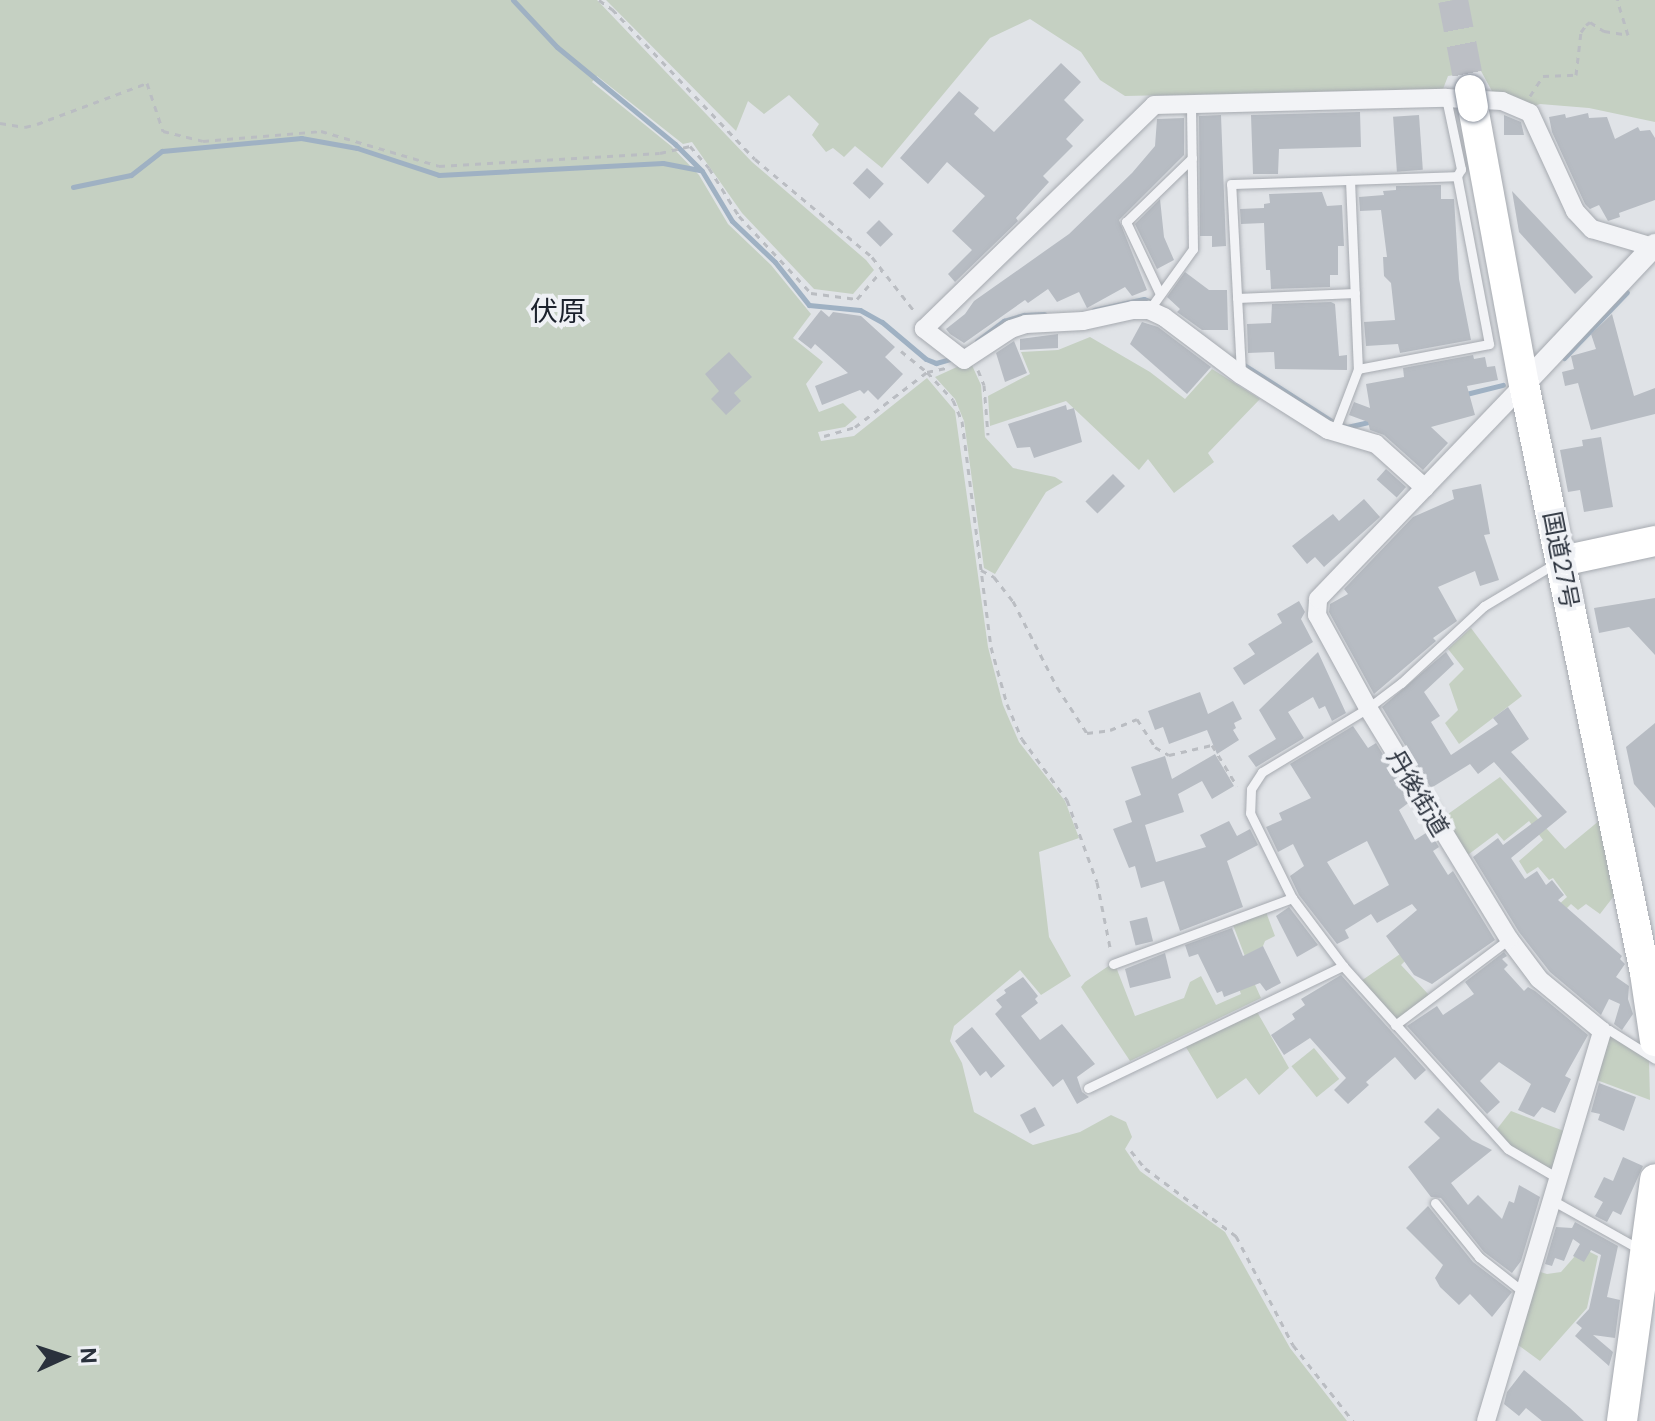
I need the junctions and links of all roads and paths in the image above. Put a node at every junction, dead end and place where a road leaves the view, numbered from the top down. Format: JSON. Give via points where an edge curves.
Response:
{"nodes":[{"id":1,"x":599,"y":0,"type":"edge"},
{"id":2,"x":1617,"y":0,"type":"edge"},
{"id":3,"x":1464,"y":93,"type":"junction"},
{"id":4,"x":1531,"y":93,"type":"dead end"},
{"id":5,"x":1191,"y":104,"type":"junction"},
{"id":6,"x":0,"y":123,"type":"edge"},
{"id":7,"x":1192,"y":158,"type":"junction"},
{"id":8,"x":1457,"y":176,"type":"junction"},
{"id":9,"x":1350,"y":180,"type":"junction"},
{"id":10,"x":1654,"y":246,"type":"edge"},
{"id":11,"x":882,"y":270,"type":"junction"},
{"id":12,"x":1355,"y":293,"type":"junction"},
{"id":13,"x":1237,"y":298,"type":"junction"},
{"id":14,"x":1154,"y":302,"type":"junction"},
{"id":15,"x":924,"y":329,"type":"junction"},
{"id":16,"x":901,"y":351,"type":"dead end"},
{"id":17,"x":962,"y":357,"type":"junction"},
{"id":18,"x":1240,"y":367,"type":"junction"},
{"id":19,"x":1358,"y":369,"type":"junction"},
{"id":20,"x":927,"y":372,"type":"junction"},
{"id":21,"x":1524,"y":384,"type":"junction"},
{"id":22,"x":1336,"y":426,"type":"junction"},
{"id":23,"x":988,"y":435,"type":"dead end"},
{"id":24,"x":824,"y":436,"type":"dead end"},
{"id":25,"x":1425,"y":488,"type":"junction"},
{"id":26,"x":1655,"y":541,"type":"edge"},
{"id":27,"x":1562,"y":561,"type":"junction"},
{"id":28,"x":981,"y":570,"type":"junction"},
{"id":29,"x":1368,"y":708,"type":"junction"},
{"id":30,"x":1250,"y":795,"type":"junction"},
{"id":31,"x":1292,"y":898,"type":"junction"},
{"id":32,"x":1509,"y":939,"type":"junction"},
{"id":33,"x":1113,"y":964,"type":"joint"},
{"id":34,"x":1343,"y":966,"type":"junction"},
{"id":35,"x":1395,"y":1025,"type":"junction"},
{"id":36,"x":1602,"y":1031,"type":"junction"},
{"id":37,"x":1655,"y":1041,"type":"edge"},
{"id":38,"x":1655,"y":1059,"type":"edge"},
{"id":39,"x":1088,"y":1088,"type":"dead end"},
{"id":40,"x":1131,"y":1151,"type":"dead end"},
{"id":41,"x":1556,"y":1177,"type":"junction"},
{"id":42,"x":1655,"y":1179,"type":"edge"},
{"id":43,"x":1550,"y":1199,"type":"junction"},
{"id":44,"x":1435,"y":1203,"type":"dead end"},
{"id":45,"x":1646,"y":1253,"type":"junction"},
{"id":46,"x":1522,"y":1291,"type":"junction"},
{"id":47,"x":1353,"y":1421,"type":"edge"},
{"id":48,"x":1486,"y":1421,"type":"edge"},
{"id":49,"x":1622,"y":1421,"type":"edge"}],
"edges":[{"from":1,"to":11,"type":"path","via":[[755,159]]},
{"from":2,"to":4,"type":"path","via":[[1628,35],[1590,22],[1581,32],[1576,75],[1543,76]]},
{"from":3,"to":5,"type":"street"},
{"from":3,"to":8,"type":"lane"},
{"from":3,"to":10,"type":"street","via":[[1530,113],[1575,211],[1592,229]]},
{"from":3,"to":21,"type":"main road","name":"国道27号"},
{"from":5,"to":7,"type":"lane"},
{"from":5,"to":15,"type":"street","via":[[1154,105]]},
{"from":6,"to":11,"type":"path","via":[[37,124],[147,83],[163,131],[203,141],[321,131],[439,166],[660,153],[690,146],[739,216],[811,293],[857,299]]},
{"from":7,"to":14,"type":"lane","via":[[1193,249]]},
{"from":7,"to":14,"type":"lane","via":[[1126,222]]},
{"from":8,"to":9,"type":"lane"},
{"from":8,"to":19,"type":"lane","via":[[1489,344]]},
{"from":9,"to":12,"type":"lane"},
{"from":9,"to":13,"type":"lane","via":[[1231,184]]},
{"from":10,"to":21,"type":"street","name":"丹後街道"},
{"from":11,"to":15,"type":"path"},
{"from":12,"to":13,"type":"lane"},
{"from":12,"to":19,"type":"lane"},
{"from":13,"to":18,"type":"lane"},
{"from":14,"to":17,"type":"street","via":[[1083,321],[1026,324]]},
{"from":14,"to":18,"type":"street","via":[[1164,317]]},
{"from":15,"to":17,"type":"street"},
{"from":16,"to":20,"type":"path"},
{"from":17,"to":20,"type":"path","via":[[936,373]]},
{"from":17,"to":23,"type":"path","via":[[984,385]]},
{"from":18,"to":22,"type":"street"},
{"from":19,"to":22,"type":"lane"},
{"from":20,"to":24,"type":"path","via":[[847,432]]},
{"from":20,"to":28,"type":"path","via":[[953,400],[962,421]]},
{"from":21,"to":25,"type":"street","name":"丹後街道"},
{"from":21,"to":27,"type":"main road","name":"国道27号"},
{"from":22,"to":25,"type":"street","via":[[1376,444]]},
{"from":25,"to":29,"type":"street","name":"丹後街道","via":[[1318,599],[1317,615]]},
{"from":26,"to":27,"type":"main road"},
{"from":27,"to":29,"type":"lane","via":[[1484,606]]},
{"from":27,"to":37,"type":"main road","name":"国道27号"},
{"from":28,"to":30,"type":"path","via":[[994,577],[1013,601],[1087,733],[1137,719],[1155,747],[1169,755],[1212,745],[1240,792]]},
{"from":28,"to":33,"type":"path","via":[[991,647],[1014,725],[1067,800],[1097,882]]},
{"from":29,"to":30,"type":"lane","via":[[1262,772]]},
{"from":29,"to":32,"type":"street","name":"丹後街道"},
{"from":30,"to":31,"type":"lane","via":[[1250,813]]},
{"from":31,"to":33,"type":"lane"},
{"from":31,"to":34,"type":"lane"},
{"from":32,"to":35,"type":"lane"},
{"from":32,"to":36,"type":"street","name":"丹後街道","via":[[1539,979]]},
{"from":34,"to":35,"type":"lane"},
{"from":34,"to":39,"type":"lane"},
{"from":35,"to":41,"type":"lane","via":[[1508,1149]]},
{"from":36,"to":38,"type":"lane","via":[[1609,1030]]},
{"from":36,"to":41,"type":"street"},
{"from":40,"to":47,"type":"path","via":[[1145,1168],[1236,1236],[1293,1345]]},
{"from":41,"to":43,"type":"street"},
{"from":42,"to":45,"type":"main road"},
{"from":43,"to":45,"type":"lane"},
{"from":43,"to":46,"type":"street"},
{"from":44,"to":46,"type":"lane","via":[[1479,1257]]},
{"from":45,"to":49,"type":"main road"},
{"from":46,"to":48,"type":"street"}]}
